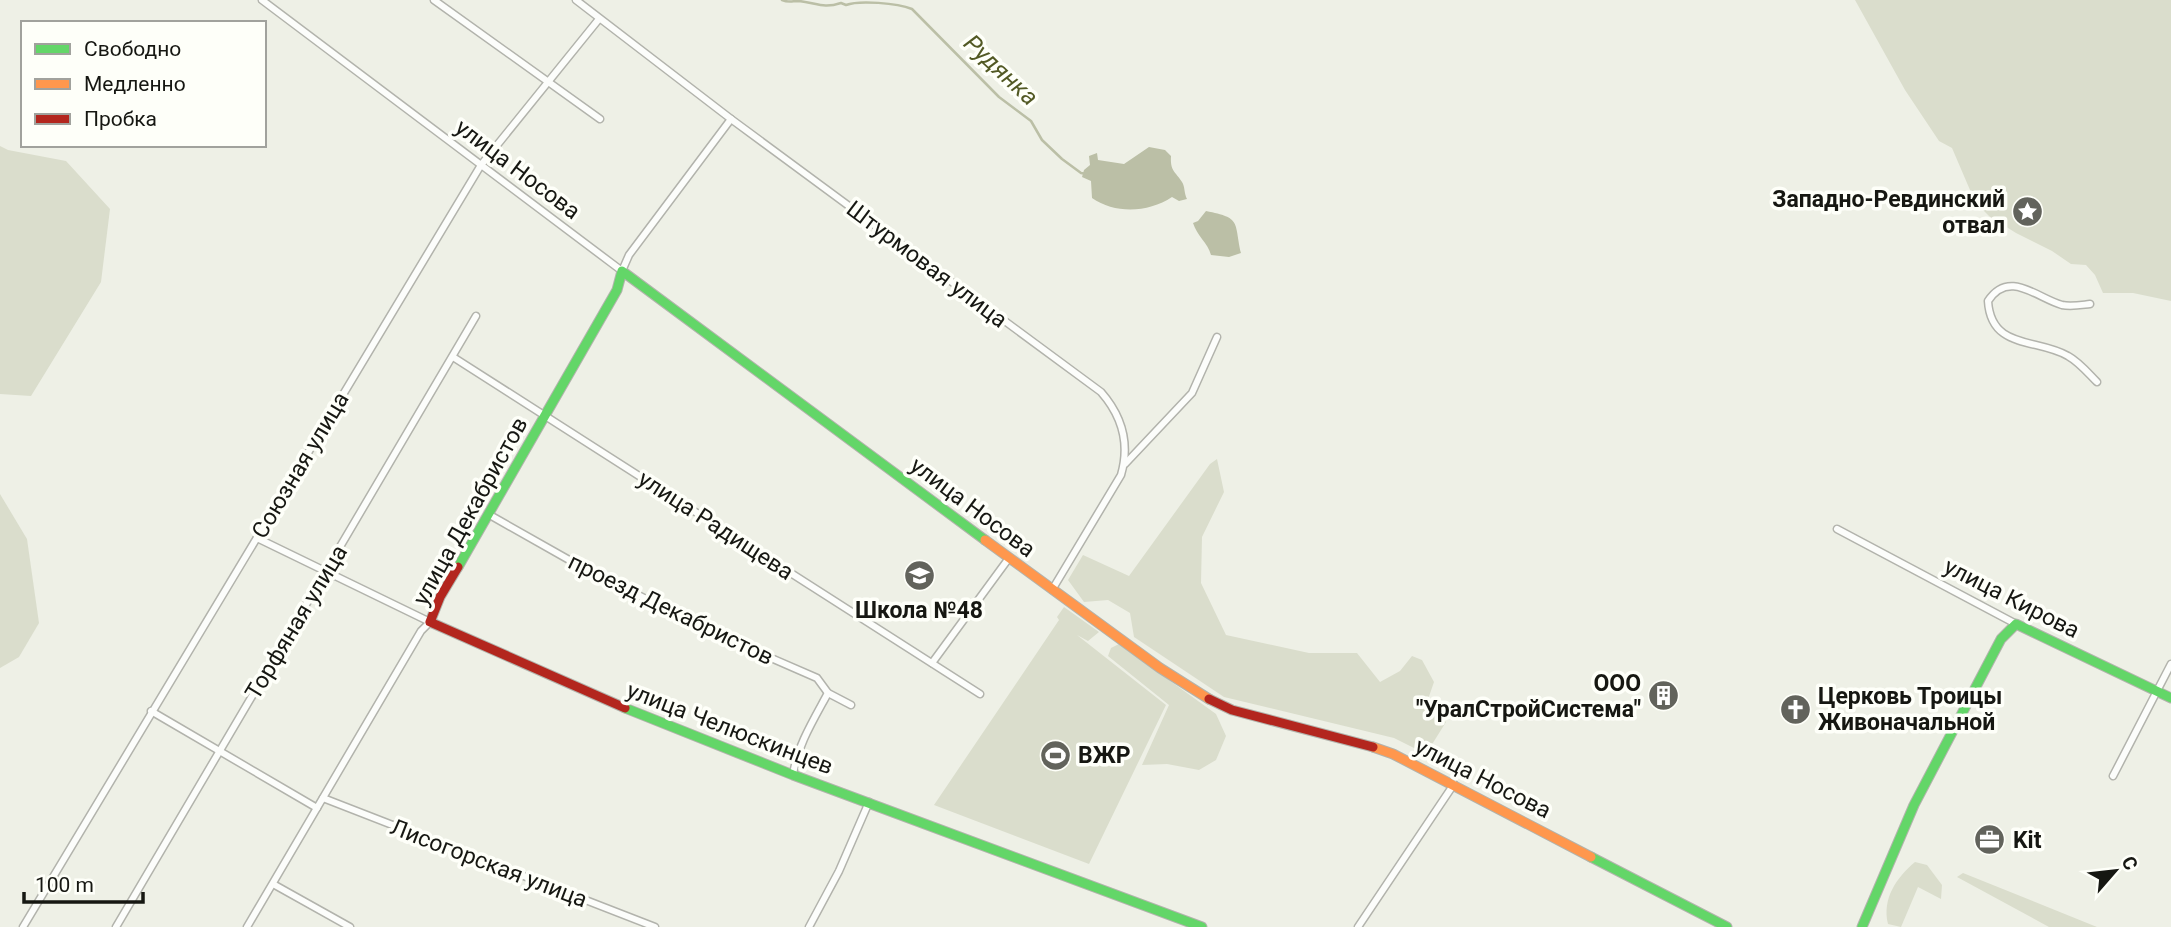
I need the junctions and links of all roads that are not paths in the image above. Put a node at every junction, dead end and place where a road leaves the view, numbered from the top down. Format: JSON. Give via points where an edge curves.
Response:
{"nodes":[{"id":1,"x":262,"y":0,"type":"edge"},
{"id":2,"x":434,"y":0,"type":"edge"},
{"id":3,"x":576,"y":0,"type":"edge"},
{"id":4,"x":600,"y":19,"type":"junction"},
{"id":5,"x":548,"y":82,"type":"junction"},
{"id":6,"x":600,"y":119,"type":"dead end"},
{"id":7,"x":731,"y":119,"type":"junction"},
{"id":8,"x":481,"y":165,"type":"junction"},
{"id":9,"x":622,"y":271,"type":"junction"},
{"id":10,"x":2090,"y":304,"type":"dead end"},
{"id":11,"x":476,"y":316,"type":"dead end"},
{"id":12,"x":1217,"y":337,"type":"dead end"},
{"id":13,"x":453,"y":357,"type":"junction"},
{"id":14,"x":2097,"y":382,"type":"dead end"},
{"id":15,"x":546,"y":416,"type":"junction"},
{"id":16,"x":1124,"y":465,"type":"junction"},
{"id":17,"x":488,"y":514,"type":"junction"},
{"id":18,"x":1837,"y":529,"type":"dead end"},
{"id":19,"x":257,"y":538,"type":"junction"},
{"id":20,"x":1009,"y":558,"type":"junction"},
{"id":21,"x":326,"y":571,"type":"junction"},
{"id":22,"x":1052,"y":590,"type":"junction"},
{"id":23,"x":430,"y":622,"type":"junction"},
{"id":24,"x":2017,"y":624,"type":"junction"},
{"id":25,"x":932,"y":663,"type":"junction"},
{"id":26,"x":2171,"y":664,"type":"edge"},
{"id":27,"x":2158,"y":692,"type":"junction"},
{"id":28,"x":828,"y":693,"type":"junction"},
{"id":29,"x":980,"y":694,"type":"dead end"},
{"id":30,"x":2171,"y":698,"type":"edge"},
{"id":31,"x":851,"y":705,"type":"dead end"},
{"id":32,"x":151,"y":711,"type":"junction"},
{"id":33,"x":220,"y":750,"type":"junction"},
{"id":34,"x":793,"y":775,"type":"junction"},
{"id":35,"x":2113,"y":776,"type":"dead end"},
{"id":36,"x":1454,"y":784,"type":"junction"},
{"id":37,"x":323,"y":798,"type":"junction"},
{"id":38,"x":869,"y":802,"type":"junction"},
{"id":39,"x":317,"y":808,"type":"junction"},
{"id":40,"x":273,"y":884,"type":"junction"},
{"id":41,"x":1866,"y":925,"type":"edge"},
{"id":42,"x":25,"y":927,"type":"edge"},
{"id":43,"x":116,"y":927,"type":"edge"},
{"id":44,"x":247,"y":927,"type":"edge"},
{"id":45,"x":350,"y":927,"type":"edge"},
{"id":46,"x":655,"y":927,"type":"edge"},
{"id":47,"x":810,"y":927,"type":"edge"},
{"id":48,"x":1202,"y":927,"type":"edge"},
{"id":49,"x":1358,"y":927,"type":"edge"},
{"id":50,"x":1727,"y":927,"type":"edge"}],
"edges":[{"from":1,"to":8,"type":"street","name":"улица Носова"},
{"from":2,"to":5,"type":"street"},
{"from":3,"to":4,"type":"street","name":"Штурмовая улица"},
{"from":4,"to":5,"type":"street","name":"Союзная улица"},
{"from":4,"to":7,"type":"street","name":"Штурмовая улица"},
{"from":5,"to":6,"type":"street"},
{"from":5,"to":8,"type":"street","name":"Союзная улица"},
{"from":7,"to":9,"type":"street","name":"улица Декабристов","via":[[629,255]]},
{"from":7,"to":16,"type":"street","name":"Штурмовая улица","via":[[1101,393],[1123,431]]},
{"from":8,"to":9,"type":"street","name":"улица Носова"},
{"from":8,"to":19,"type":"street","name":"Союзная улица"},
{"from":9,"to":15,"type":"street","name":"улица Декабристов","via":[[617,290]]},
{"from":9,"to":20,"type":"street","name":"улица Носова"},
{"from":10,"to":14,"type":"street","via":[[2066,306],[2013,286],[1998,290],[1988,301],[1988,314],[2003,334],[2070,356]]},
{"from":11,"to":13,"type":"street","name":"Торфяная улица"},
{"from":12,"to":16,"type":"street","via":[[1192,393]]},
{"from":13,"to":15,"type":"street","name":"улица Радищева"},
{"from":13,"to":21,"type":"street","name":"Торфяная улица"},
{"from":15,"to":17,"type":"street","name":"улица Декабристов"},
{"from":15,"to":25,"type":"street","name":"улица Радищева"},
{"from":16,"to":22,"type":"street","name":"Штурмовая улица"},
{"from":17,"to":23,"type":"street","name":"улица Декабристов"},
{"from":17,"to":28,"type":"street","name":"проезд Декабристов","via":[[709,631],[817,678]]},
{"from":18,"to":24,"type":"street","name":"улица Кирова"},
{"from":19,"to":21,"type":"street","name":"улица Челюскинцев"},
{"from":19,"to":32,"type":"street","name":"Союзная улица"},
{"from":20,"to":22,"type":"street","name":"улица Носова"},
{"from":20,"to":25,"type":"street"},
{"from":21,"to":23,"type":"street","name":"улица Челюскинцев"},
{"from":21,"to":33,"type":"street","name":"Торфяная улица"},
{"from":22,"to":36,"type":"street","name":"улица Носова","via":[[1219,705],[1368,745]]},
{"from":23,"to":34,"type":"street","name":"улица Челюскинцев","via":[[647,718]]},
{"from":23,"to":37,"type":"street","name":"улица Декабристов"},
{"from":24,"to":27,"type":"street","name":"улица Кирова"},
{"from":24,"to":41,"type":"street","via":[[2001,639],[1935,764],[1903,829]]},
{"from":25,"to":29,"type":"street","name":"улица Радищева"},
{"from":26,"to":27,"type":"street"},
{"from":27,"to":30,"type":"street","name":"улица Кирова"},
{"from":27,"to":35,"type":"street"},
{"from":28,"to":31,"type":"street","name":"проезд Декабристов"},
{"from":28,"to":34,"type":"street","via":[[803,741]]},
{"from":32,"to":33,"type":"street"},
{"from":32,"to":42,"type":"street","name":"Союзная улица"},
{"from":33,"to":39,"type":"street"},
{"from":33,"to":43,"type":"street","name":"Торфяная улица"},
{"from":34,"to":38,"type":"street","name":"улица Челюскинцев"},
{"from":36,"to":49,"type":"street"},
{"from":36,"to":50,"type":"street","name":"улица Носова"},
{"from":37,"to":39,"type":"street","name":"улица Декабристов"},
{"from":37,"to":46,"type":"street","name":"Лисогорская улица"},
{"from":38,"to":47,"type":"street"},
{"from":38,"to":48,"type":"street","name":"улица Челюскинцев"},
{"from":39,"to":40,"type":"street","name":"улица Декабристов"},
{"from":40,"to":44,"type":"street","name":"улица Декабристов"},
{"from":40,"to":45,"type":"street"}]}
